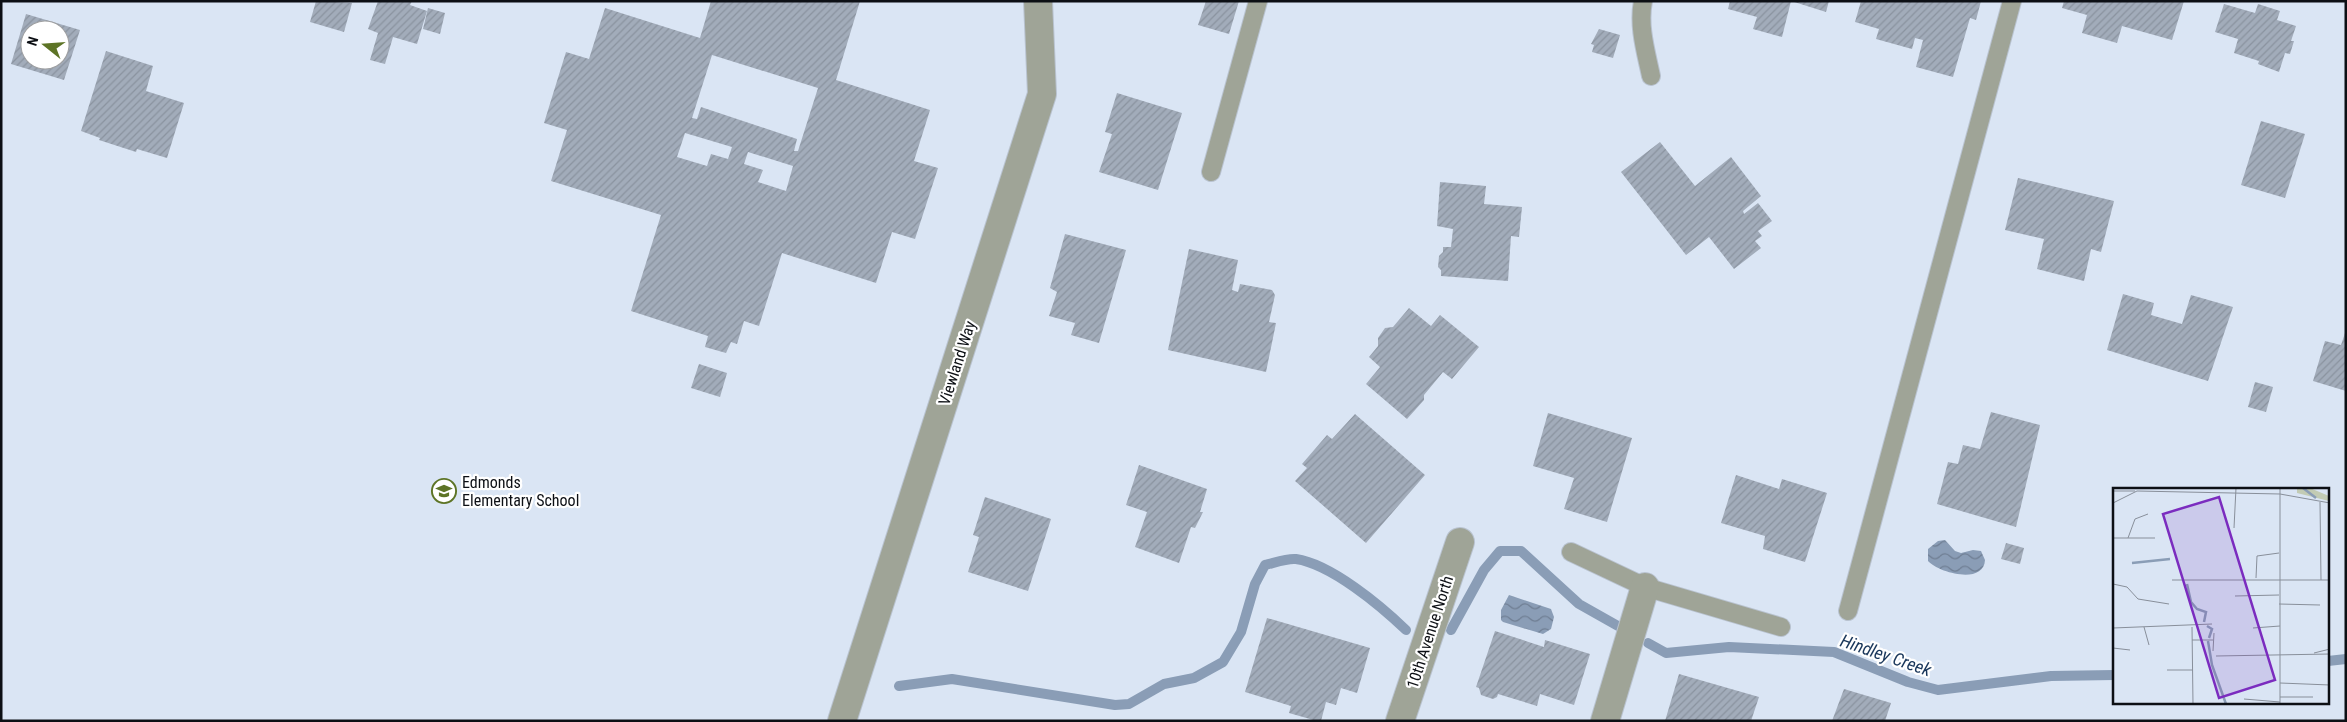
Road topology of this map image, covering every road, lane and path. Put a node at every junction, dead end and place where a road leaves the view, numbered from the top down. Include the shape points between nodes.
1 (1038, 1) edge
2 (1258, 1) edge
3 (1642, 1) edge
4 (2012, 1) edge
5 (1652, 76) dead end
6 (1211, 172) dead end
7 (1460, 542) dead end
8 (1571, 552) dead end
9 (1645, 587) junction
10 (1848, 611) dead end
11 (1781, 627) dead end
12 (842, 721) edge
13 (1400, 721) edge
14 (1605, 721) edge

1 - 12 street, Viewland Way via 1042,94
2 - 6 lane
3 - 5 lane via 1642,33
4 - 10 lane
7 - 13 street, 10th Avenue North
8 - 9 lane
9 - 11 lane
9 - 14 street

